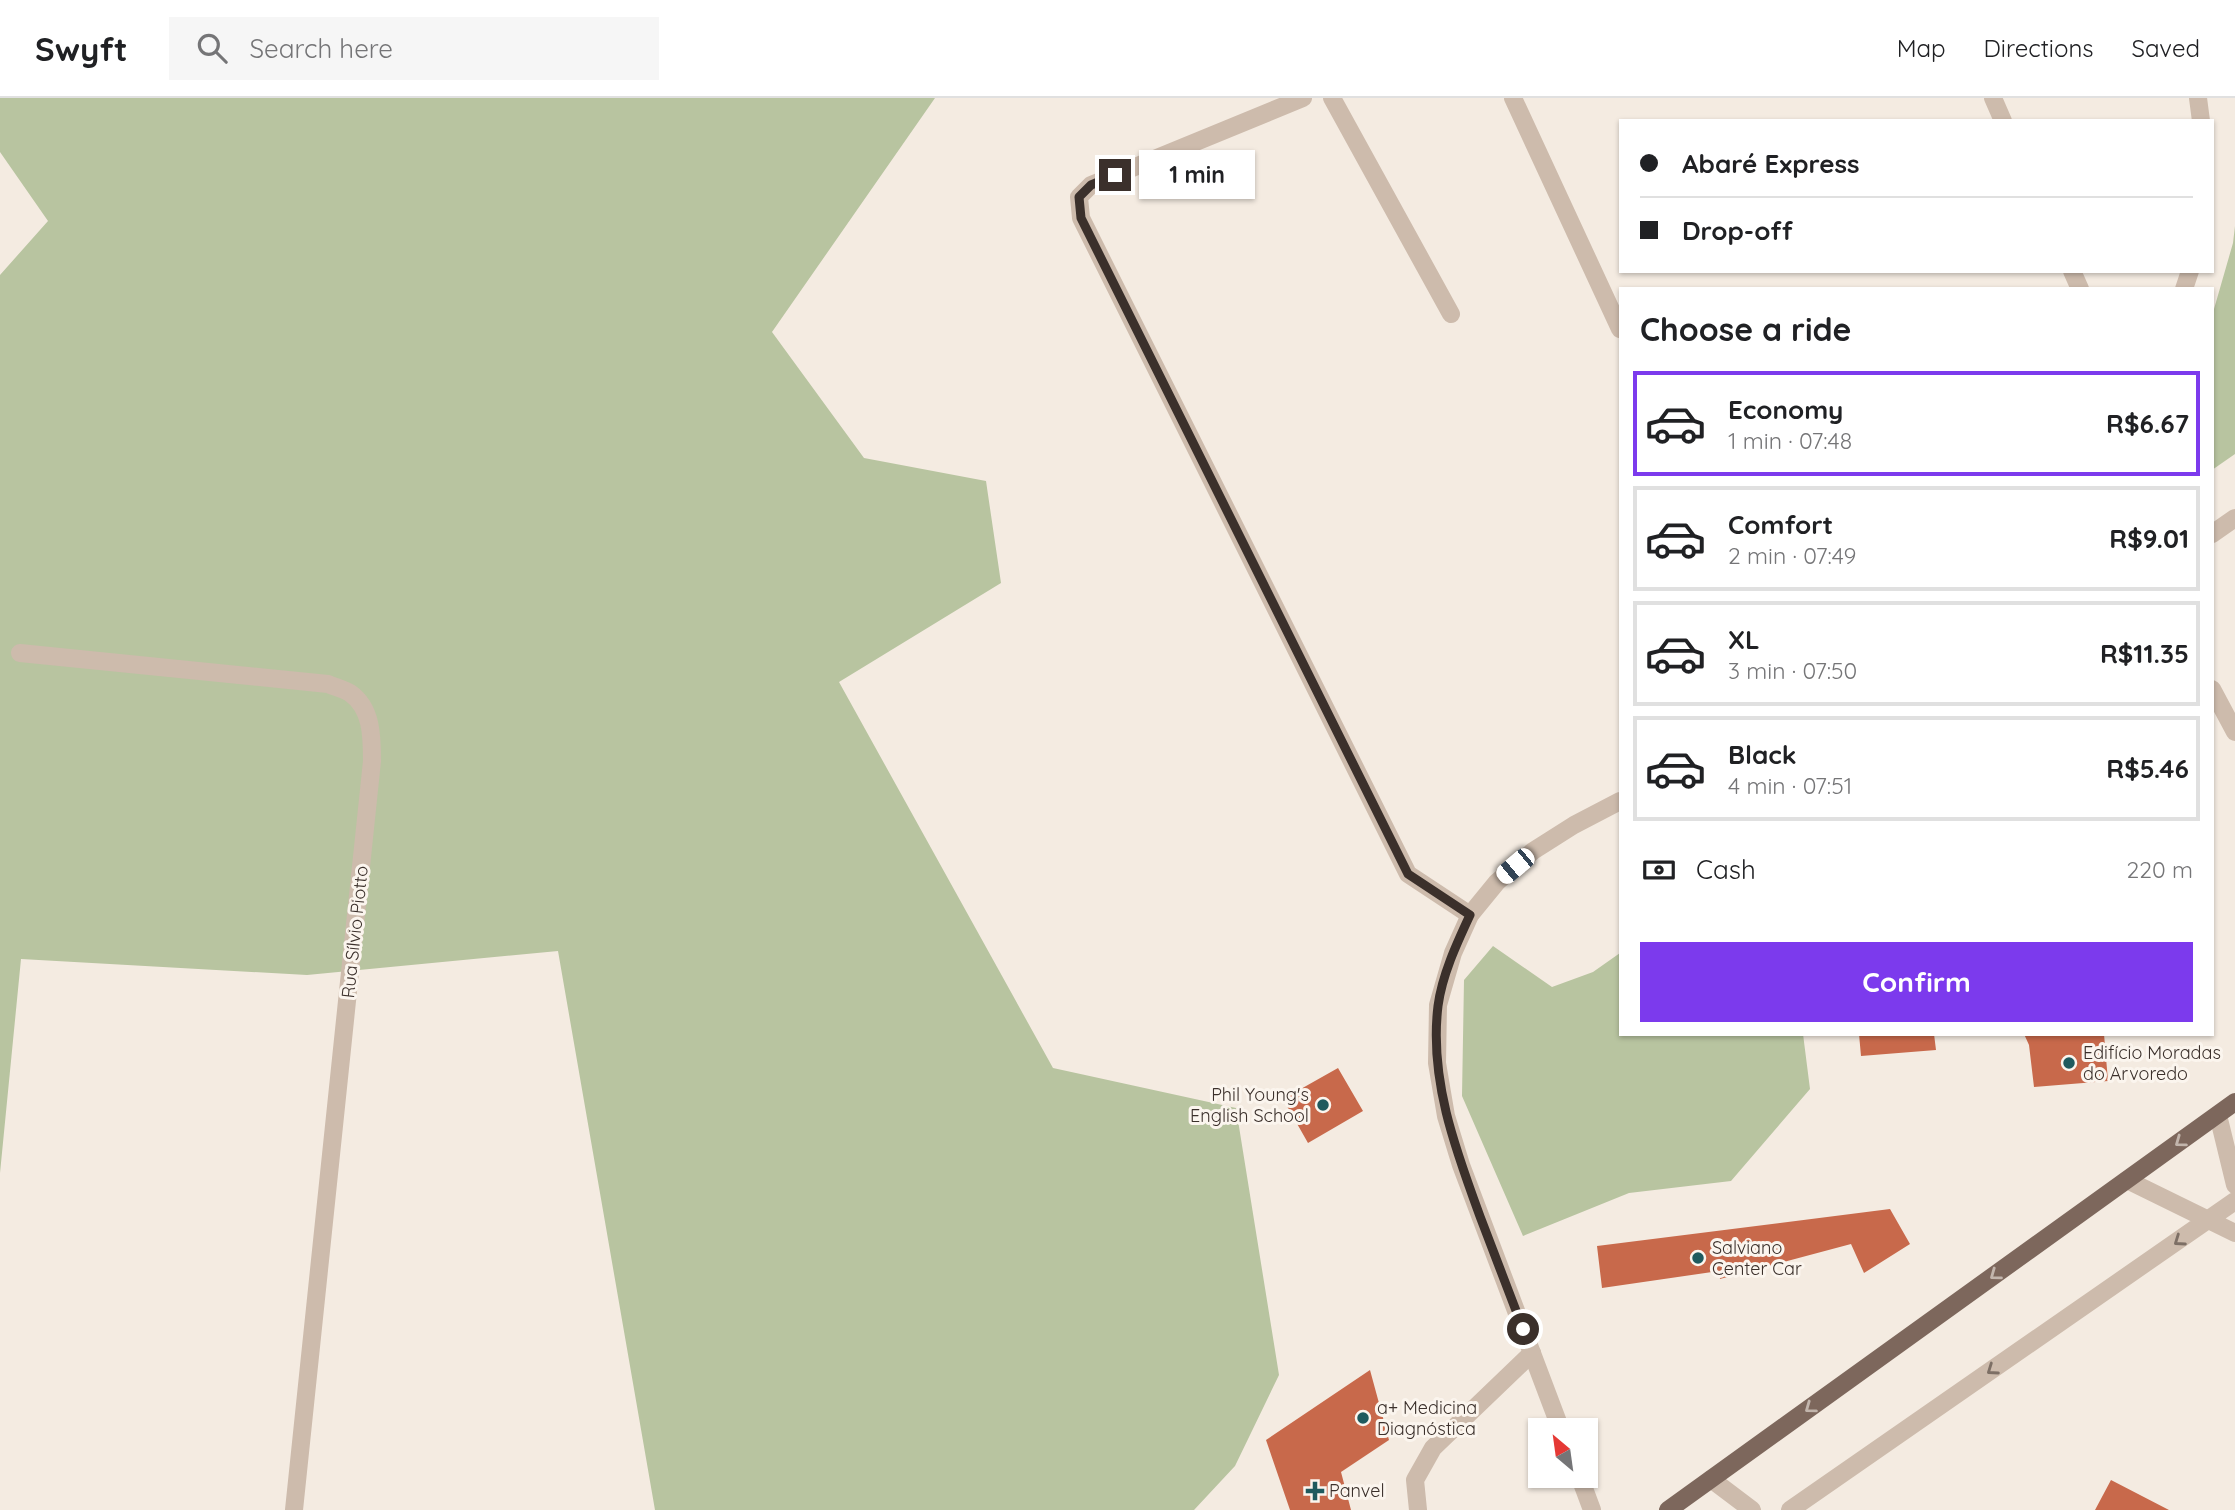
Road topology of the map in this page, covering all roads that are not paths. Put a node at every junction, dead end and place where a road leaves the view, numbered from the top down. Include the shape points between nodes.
1 (1303, 98) edge
2 (1332, 98) edge
3 (1513, 98) edge
4 (1993, 98) edge
5 (2198, 98) edge
6 (2002, 119) edge
7 (2201, 119) edge
8 (1451, 314) dead end
9 (1619, 327) edge
10 (2235, 518) edge
11 (2214, 533) edge
12 (19, 653) dead end
13 (2214, 693) edge
14 (2235, 732) edge
15 (1619, 802) edge
16 (1470, 915) junction
17 (2235, 1102) edge
18 (2218, 1115) junction
19 (2127, 1180) junction
20 (2235, 1185) edge
21 (2235, 1201) edge
22 (2209, 1220) junction
23 (2235, 1233) edge
24 (1532, 1353) junction
25 (1556, 1418) edge
26 (1712, 1479) junction
27 (1584, 1488) edge
28 (294, 1510) edge
29 (1418, 1510) edge
30 (1592, 1510) edge
31 (1668, 1510) edge
32 (1752, 1510) edge
33 (1790, 1510) edge

1 - 16 street via 1091,185 1079,197 1081,218 1408,874
2 - 8 street
3 - 9 street
4 - 6 street
5 - 7 street
10 - 11 street
12 - 28 street, Rua Sílvio Piotto via 328,684 350,693 365,711 372,761
13 - 14 street
15 - 16 street via 1533,851 1497,881
16 - 24 street via 1438,1005 1437,1063 1461,1165
17 - 18 main road
18 -> 19 main road
18 - 20 street
19 - 22 street
19 -> 26 main road
21 - 22 street
22 - 23 street
22 -> 33 street
24 - 25 street
24 - 29 street via 1433,1448 1415,1480
26 - 31 main road
26 - 32 street
27 - 30 street

